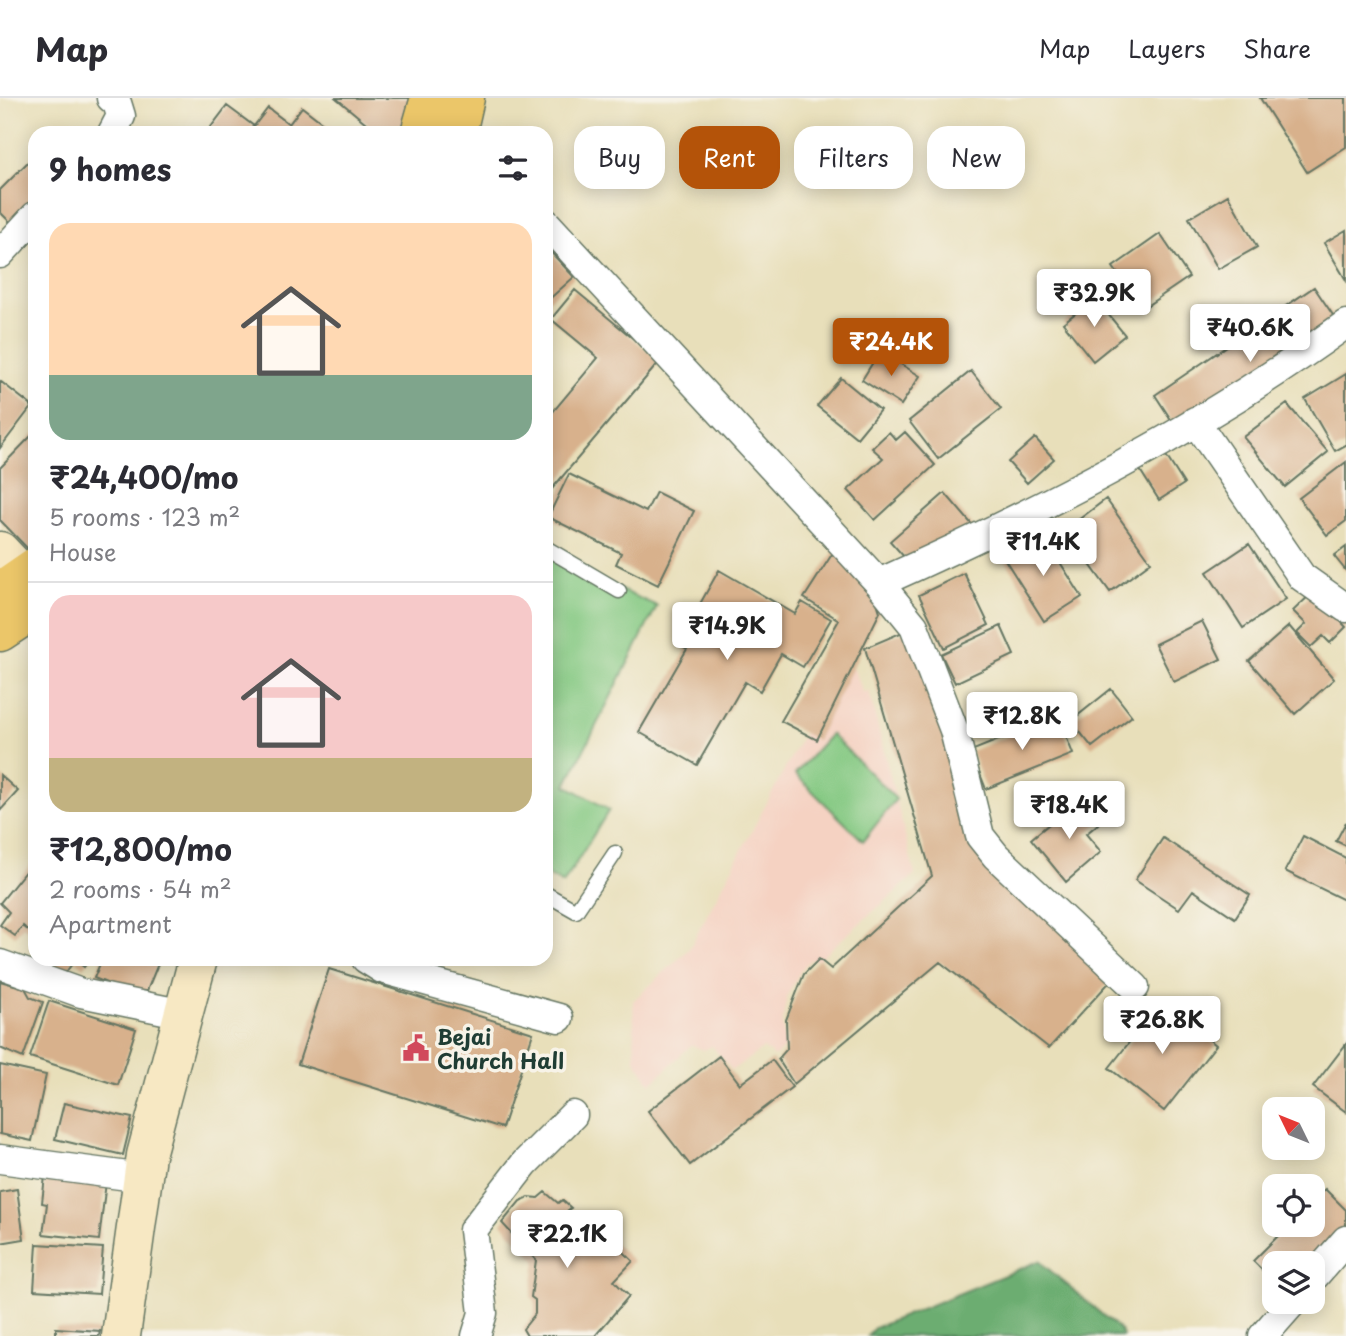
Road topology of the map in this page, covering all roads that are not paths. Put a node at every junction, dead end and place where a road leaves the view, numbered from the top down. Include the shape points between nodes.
1 (111, 98) edge
2 (430, 98) edge
3 (116, 126) edge
4 (421, 126) edge
5 (28, 224) edge
6 (553, 231) edge
7 (0, 254) edge
8 (1346, 324) edge
9 (1195, 421) junction
10 (553, 552) edge
11 (22, 580) edge
12 (879, 583) junction
13 (619, 591) dead end
14 (1346, 608) edge
15 (0, 632) edge
16 (615, 853) dead end
17 (553, 898) edge
18 (0, 964) edge
19 (196, 966) edge
20 (378, 966) edge
21 (1135, 987) dead end
22 (184, 1013) junction
23 (559, 1018) dead end
24 (573, 1115) dead end
25 (0, 1159) edge
26 (143, 1178) junction
27 (1346, 1240) edge
28 (1325, 1264) edge
29 (1282, 1314) edge
30 (121, 1336) edge
31 (476, 1336) edge
32 (1263, 1336) edge

1 - 3 street via 121,116
2 - 4 main road
5 - 7 street
6 - 12 street
8 - 9 street
9 - 12 street via 1002,528
9 - 14 street via 1303,577
10 - 13 lane
11 - 15 main road
12 - 21 street via 914,626 954,730 980,836
16 - 17 lane via 576,911
18 - 22 street via 80,993
19 - 22 street
20 - 23 street
22 - 26 street
24 - 31 street via 525,1163 473,1230 483,1313
25 - 26 street
26 - 30 street
27 - 28 street
29 - 32 street

